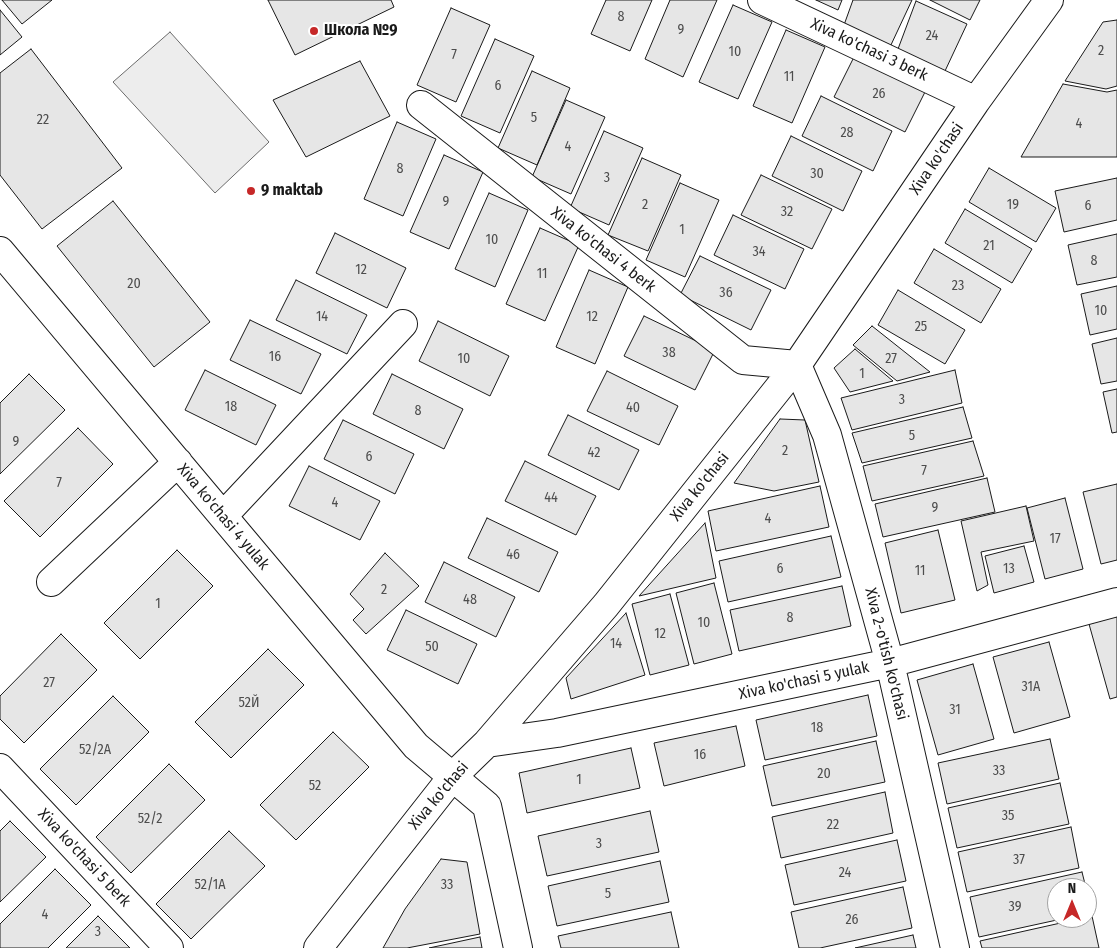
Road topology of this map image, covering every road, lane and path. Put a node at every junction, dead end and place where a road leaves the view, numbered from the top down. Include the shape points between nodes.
1 (762, 0) edge
2 (1049, 0) edge
3 (976, 101) junction
4 (421, 105) dead end
5 (0, 251) edge
6 (403, 324) dead end
7 (797, 365) junction
8 (178, 462) junction
9 (223, 516) junction
10 (51, 582) dead end
11 (1117, 602) edge
12 (890, 663) junction
13 (487, 744) junction
14 (0, 768) edge
15 (453, 776) junction
16 (169, 948) edge
17 (318, 948) edge
18 (518, 948) edge
19 (955, 948) edge

1 - 3 street, Xiva ko'chasi 3 berk
2 - 3 street, Xiva ko'chasi
3 - 7 street, Xiva ko'chasi
4 - 7 street, Xiva ko'chasi 4 berk via 742,360
5 - 8 street, Xiva ko'chasi 4 yulak
6 - 9 street
7 - 12 street, Xiva 2-o'tish ko'chasi via 827,435
7 - 13 street, Xiva ko'chasi via 606,605
8 - 9 street, Xiva ko'chasi 4 yulak
8 - 10 street
9 - 15 street, Xiva ko'chasi 4 yulak via 416,746
11 - 12 street, Xiva ko'chasi 5 yulak
12 - 13 street, Xiva ko'chasi 5 yulak via 557,733
12 - 19 street, Xiva 2-o'tish ko'chasi
13 - 15 street, Xiva ko'chasi
14 - 16 street, Xiva ko'chasi 5 berk
15 - 17 street, Xiva ko'chasi
15 - 18 street, Xiva ko'chasi 4 yulak via 487,806

